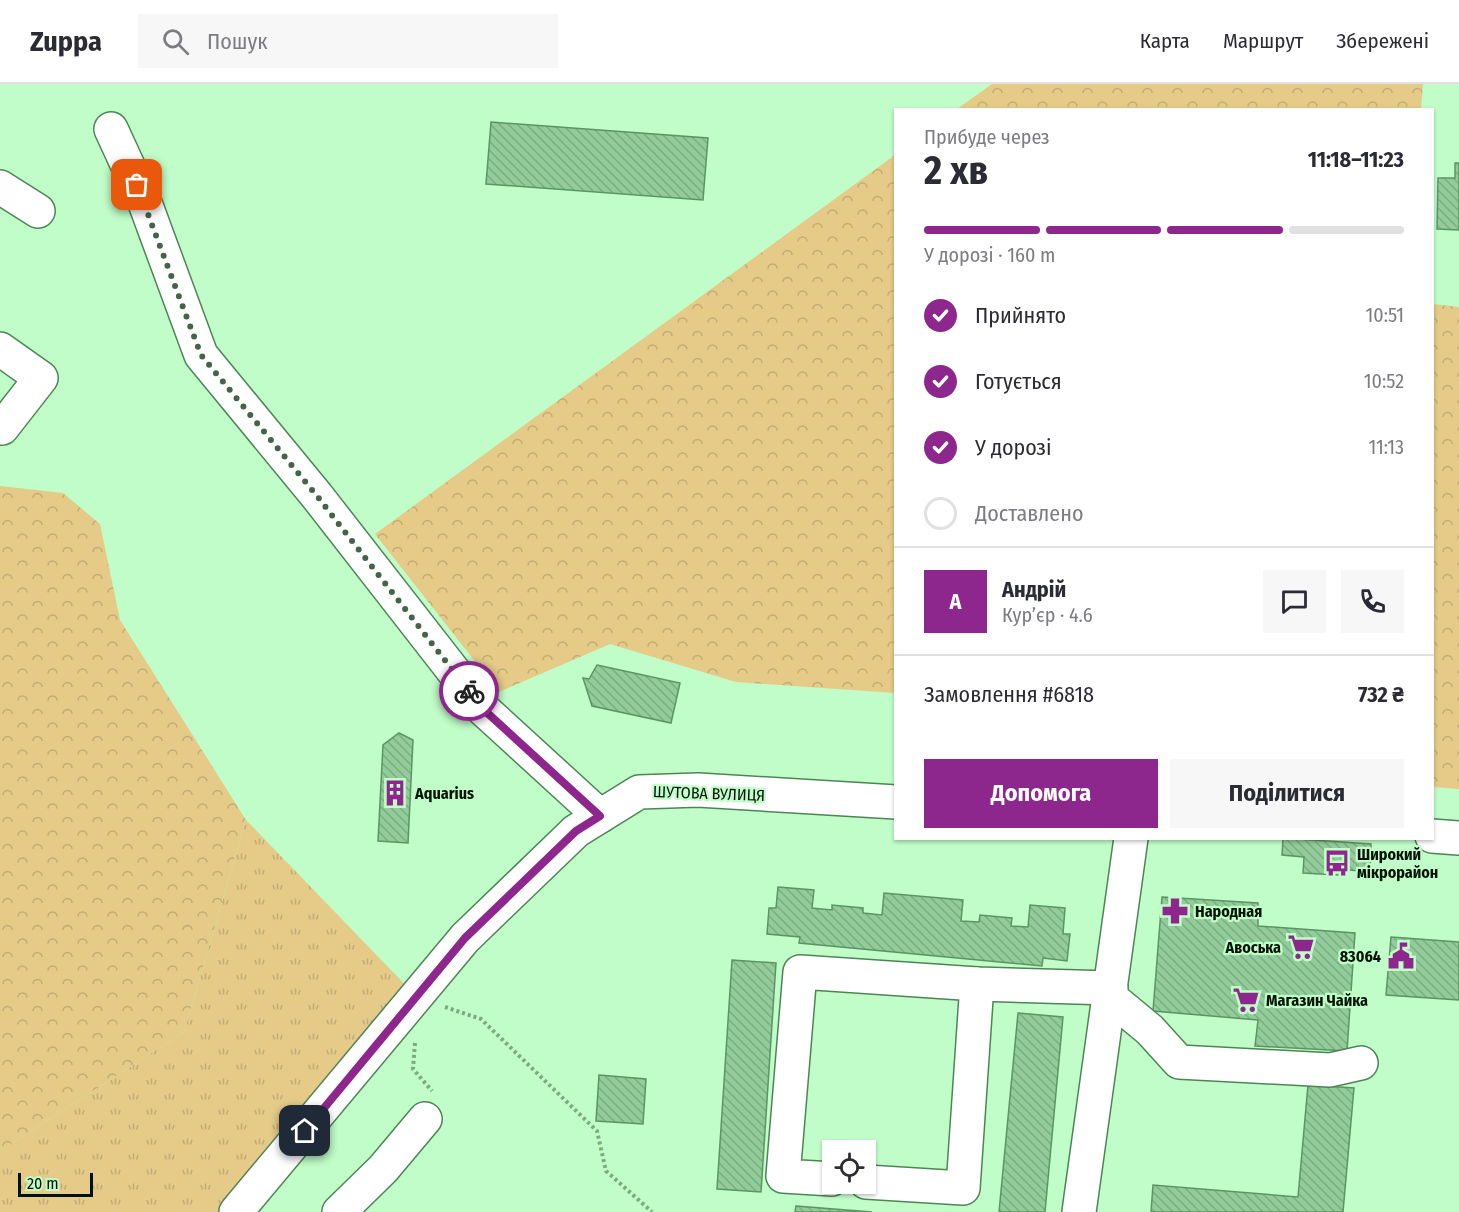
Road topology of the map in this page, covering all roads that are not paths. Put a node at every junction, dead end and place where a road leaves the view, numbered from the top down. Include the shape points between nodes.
1 (111, 129) dead end
2 (0, 186) edge
3 (38, 211) dead end
4 (0, 349) edge
5 (0, 426) edge
6 (894, 802) edge
7 (600, 816) junction
8 (1434, 836) edge
9 (1459, 838) edge
10 (1131, 840) edge
11 (977, 984) junction
12 (1110, 992) junction
13 (1361, 1063) dead end
14 (425, 1119) dead end
15 (822, 1178) edge
16 (876, 1183) edge
17 (236, 1212) edge
18 (339, 1212) edge
19 (1079, 1212) edge

1 - 7 street via 145,203 201,355 483,709
2 - 3 street
4 - 5 street via 41,378
6 - 7 street, ШУТОВА ВУЛИЦЯ via 698,790 639,792
7 - 17 street, ШУТОВА ВУЛИЦЯ via 576,831 465,938
8 - 9 street
10 - 12 street
11 - 12 street
11 - 15 street via 800,972 783,1176
11 - 16 street via 963,1188
12 - 13 street via 1179,1062 1330,1070
12 - 19 street
14 - 18 street via 383,1169

